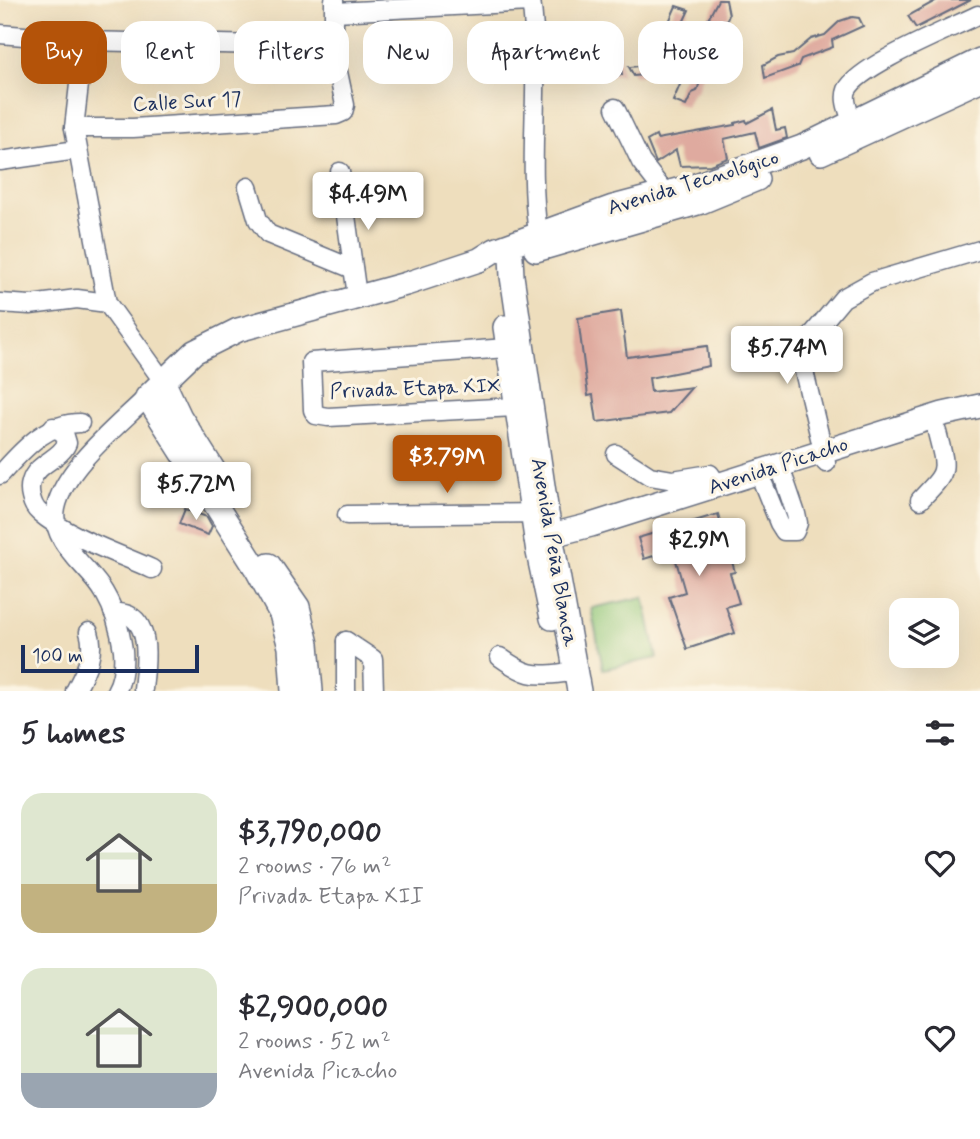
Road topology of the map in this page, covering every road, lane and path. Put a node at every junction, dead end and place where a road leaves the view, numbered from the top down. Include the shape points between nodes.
1 (531, 1) edge
2 (334, 6) edge
3 (978, 15) dead end
4 (0, 34) edge
5 (21, 36) edge
6 (107, 41) edge
7 (234, 44) edge
8 (980, 60) edge
9 (980, 80) edge
10 (80, 84) edge
11 (341, 84) edge
12 (615, 108) dead end
13 (852, 121) junction
14 (74, 128) junction
15 (77, 150) junction
16 (0, 160) edge
17 (340, 172) dead end
18 (248, 187) dead end
19 (665, 194) junction
20 (538, 233) junction
21 (980, 250) edge
22 (498, 255) junction
23 (354, 269) junction
24 (357, 296) junction
25 (0, 303) edge
26 (107, 303) junction
27 (507, 348) junction
28 (155, 389) junction
29 (980, 406) edge
30 (515, 407) junction
31 (980, 421) edge
32 (79, 423) dead end
33 (53, 427) junction
34 (937, 432) junction
35 (616, 454) dead end
36 (824, 457) junction
37 (771, 474) junction
38 (0, 475) edge
39 (717, 484) junction
40 (920, 500) dead end
41 (347, 515) dead end
42 (57, 524) junction
43 (543, 534) junction
44 (152, 569) dead end
45 (113, 612) junction
46 (89, 632) dead end
47 (500, 657) dead end
48 (564, 682) edge
49 (143, 689) dead end
50 (75, 691) edge
51 (116, 691) edge
52 (293, 691) edge
53 (311, 691) edge
54 (346, 691) edge
55 (374, 691) edge
56 (579, 691) edge

1 - 2 street
1 - 20 street via 537,52 533,180
3 - 13 street via 861,76 847,90
4 - 5 street
6 - 7 street
8 - 13 main road, Avenida Tecnológico
9 - 22 main road, Avenida Tecnológico via 701,202
10 - 14 street
11 - 14 street, Calle Sur 17 via 345,105 336,115
12 - 19 street via 641,162
13 - 19 main road, Avenida Tecnológico via 802,147
14 - 15 street
15 - 16 street
15 - 26 street
17 - 23 street
18 - 23 street via 258,220 268,234
19 - 20 main road, Avenida Tecnológico
20 - 22 main road, Avenida Tecnológico
21 - 36 street via 872,282 843,298 807,341 802,363
22 - 24 main road, Avenida Tecnológico
22 - 27 main road, Avenida Peña Blanca
22 - 43 main road, Avenida Peña Blanca via 512,276
23 - 24 street
24 - 28 main road, Avenida Tecnológico via 238,330 194,352
25 - 26 street via 30,305 77,299
26 - 28 street
27 - 30 main road, Avenida Peña Blanca
27 - 30 street, Privada Etapa XIX via 311,362 313,410 328,417
28 - 42 street via 66,483 56,509
28 - 52 main road via 281,614 290,647
28 - 53 main road via 180,417 298,607
29 - 36 main road, Avenida Picacho via 943,414
30 - 43 main road, Avenida Peña Blanca
31 - 34 main road, Avenida Picacho
32 - 33 street
33 - 38 street
33 - 42 street via 64,433 67,443 64,451 39,467 30,493 37,511
34 - 36 main road, Avenida Picacho
34 - 40 street via 946,467 942,478
35 - 39 street via 650,476 673,480 710,474
36 - 37 main road, Avenida Picacho
37 - 39 main road, Avenida Picacho
37 - 43 main road, Avenida Picacho
39 - 43 main road, Avenida Picacho
41 - 43 street
42 - 44 street
42 - 45 street via 69,550 105,592
43 - 48 main road, Avenida Peña Blanca
43 - 56 main road, Avenida Peña Blanca
45 - 49 street via 130,616 144,636
45 - 51 street via 124,656
46 - 50 street via 93,643
47 - 48 street via 516,668
54 - 55 street via 346,641 373,659

